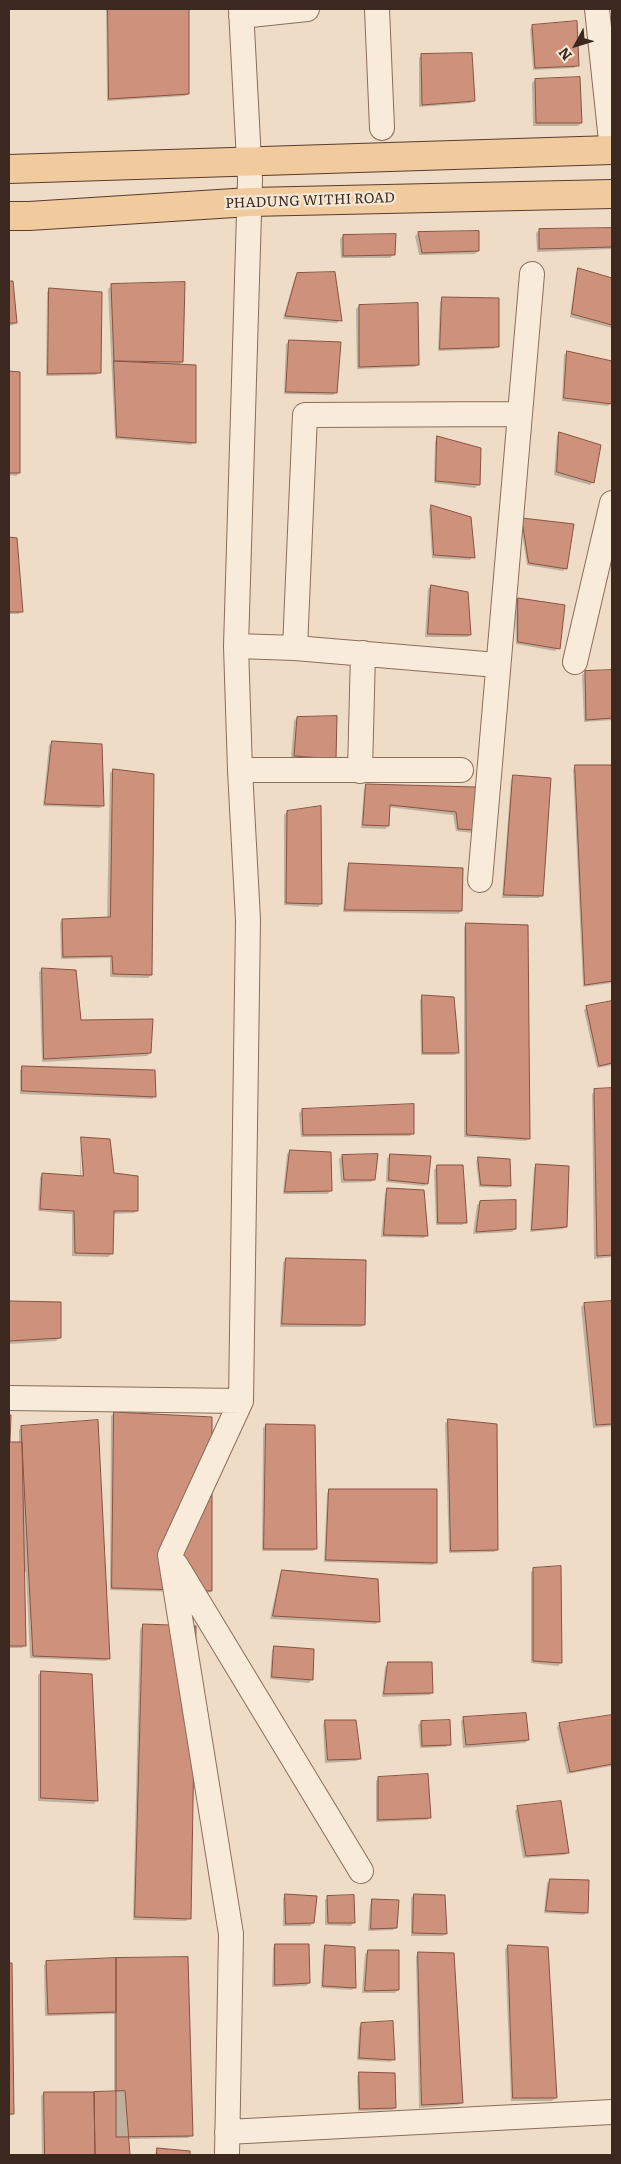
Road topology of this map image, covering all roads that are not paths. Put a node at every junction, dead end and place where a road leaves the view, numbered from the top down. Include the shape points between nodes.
1 (307, 9) edge
2 (377, 9) edge
3 (597, 9) edge
4 (241, 12) edge
5 (382, 128) dead end
6 (612, 150) edge
7 (249, 161) junction
8 (9, 169) edge
9 (612, 194) edge
10 (250, 202) junction
11 (9, 216) edge
12 (532, 274) dead end
13 (520, 414) junction
14 (612, 504) edge
15 (236, 646) junction
16 (295, 648) junction
17 (364, 654) junction
18 (576, 662) dead end
19 (497, 665) junction
20 (240, 770) junction
21 (461, 770) dead end
22 (360, 771) junction
23 (480, 880) dead end
24 (9, 1398) edge
25 (241, 1401) junction
26 (170, 1555) junction
27 (361, 1871) dead end
28 (612, 2112) edge
29 (227, 2132) junction
30 (227, 2155) edge

1 - 4 street
2 - 5 street
3 - 6 street
4 - 7 street
6 - 7 main road
7 - 8 main road
7 - 10 street
9 - 10 main road, PHADUNG WITHI ROAD
10 - 11 main road, PHADUNG WITHI ROAD
10 - 15 street
12 - 13 street
13 - 16 street via 304,414
13 - 19 street
14 - 18 street
15 - 16 street
15 - 20 street
16 - 17 street
17 - 19 street
17 - 22 street
19 - 23 street
20 - 22 street
20 - 25 street via 248,920
21 - 22 street
24 - 25 street
25 - 26 street
26 - 27 street
26 - 29 street via 231,1934
28 - 29 street
29 - 30 street

